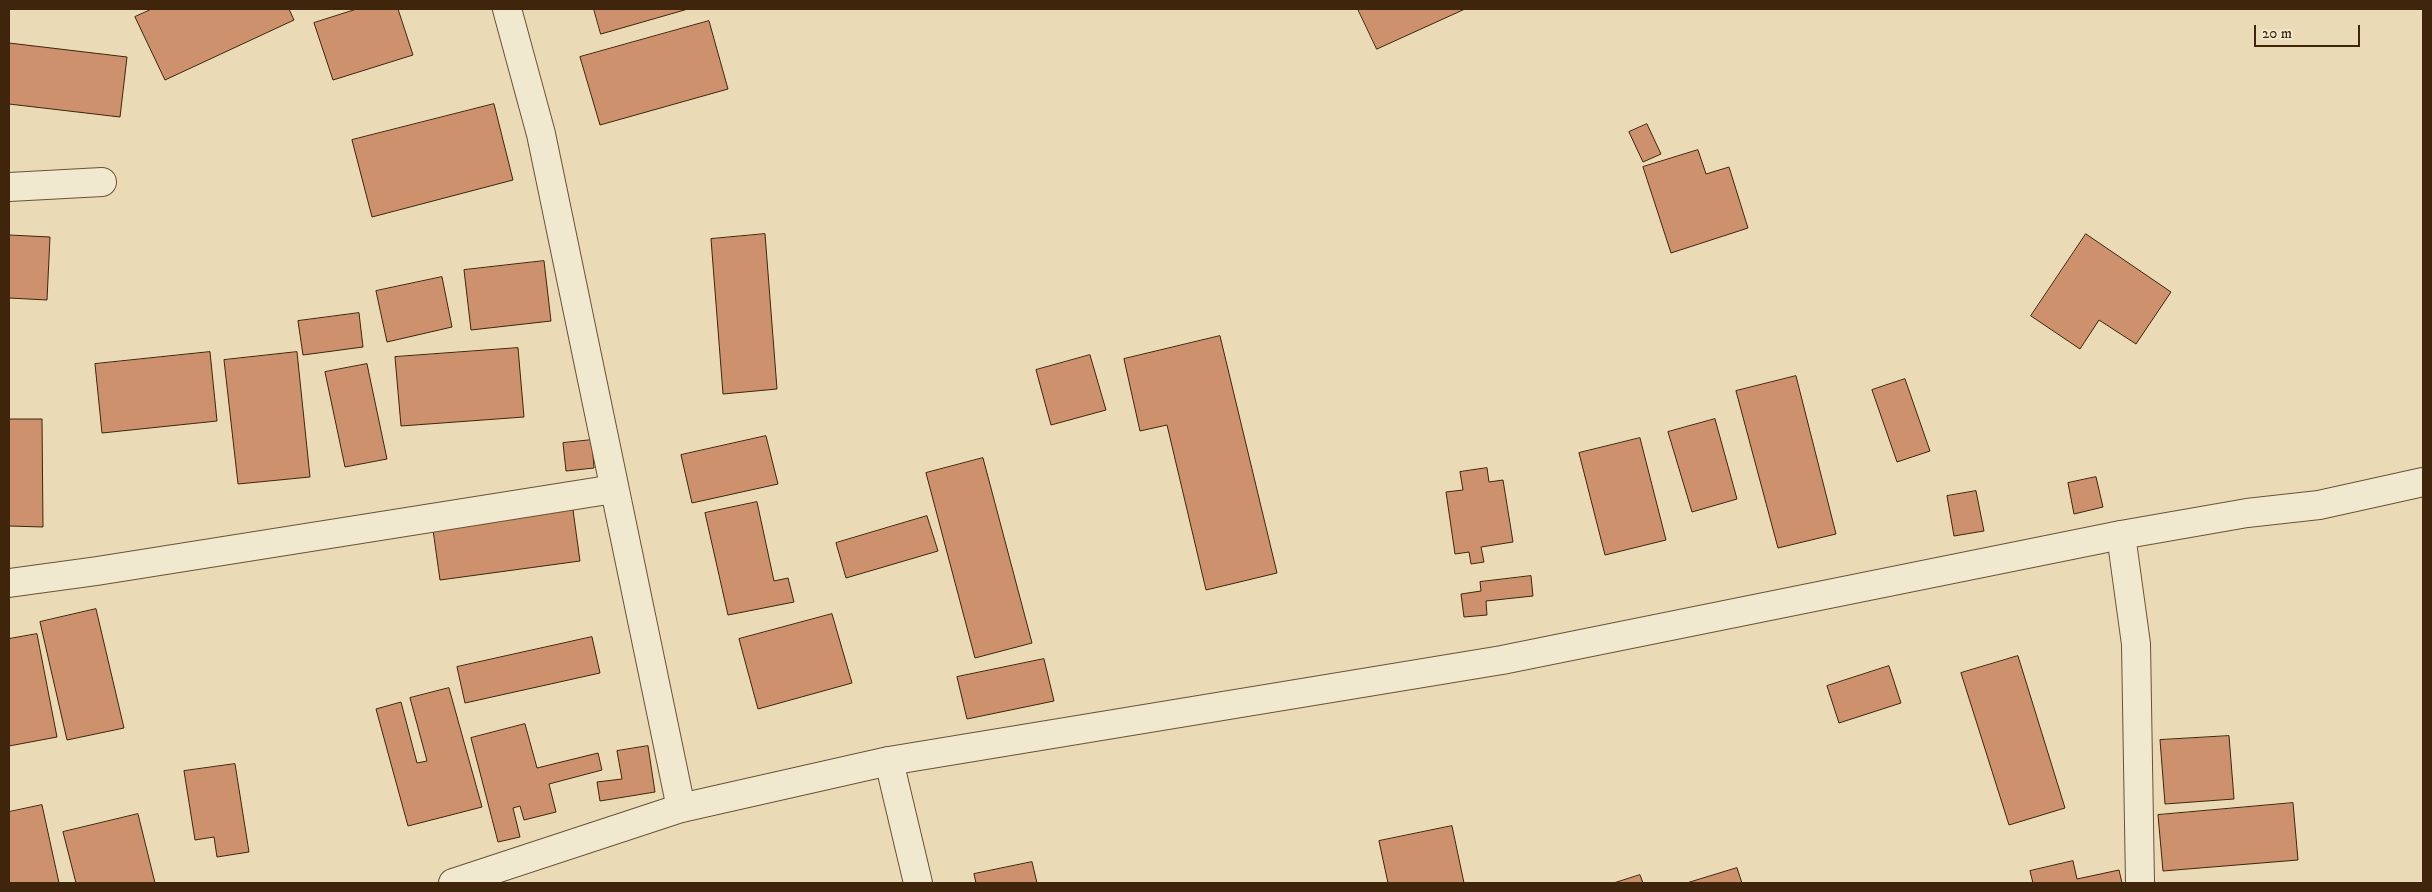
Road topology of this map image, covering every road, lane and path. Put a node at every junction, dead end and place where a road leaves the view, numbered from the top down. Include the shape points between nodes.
1 (507, 9) edge
2 (102, 182) dead end
3 (9, 187) edge
4 (2423, 482) edge
5 (614, 489) junction
6 (2121, 536) junction
7 (9, 583) edge
8 (889, 761) junction
9 (681, 808) junction
10 (453, 883) edge
11 (918, 883) edge
12 (2140, 883) edge

1 - 5 street via 541,134
2 - 3 street
4 - 6 street via 2320,505 2247,513
5 - 7 street
5 - 9 street
6 - 8 street via 1502,660
6 - 12 street via 2136,644
8 - 9 street
8 - 11 street
9 - 10 street

